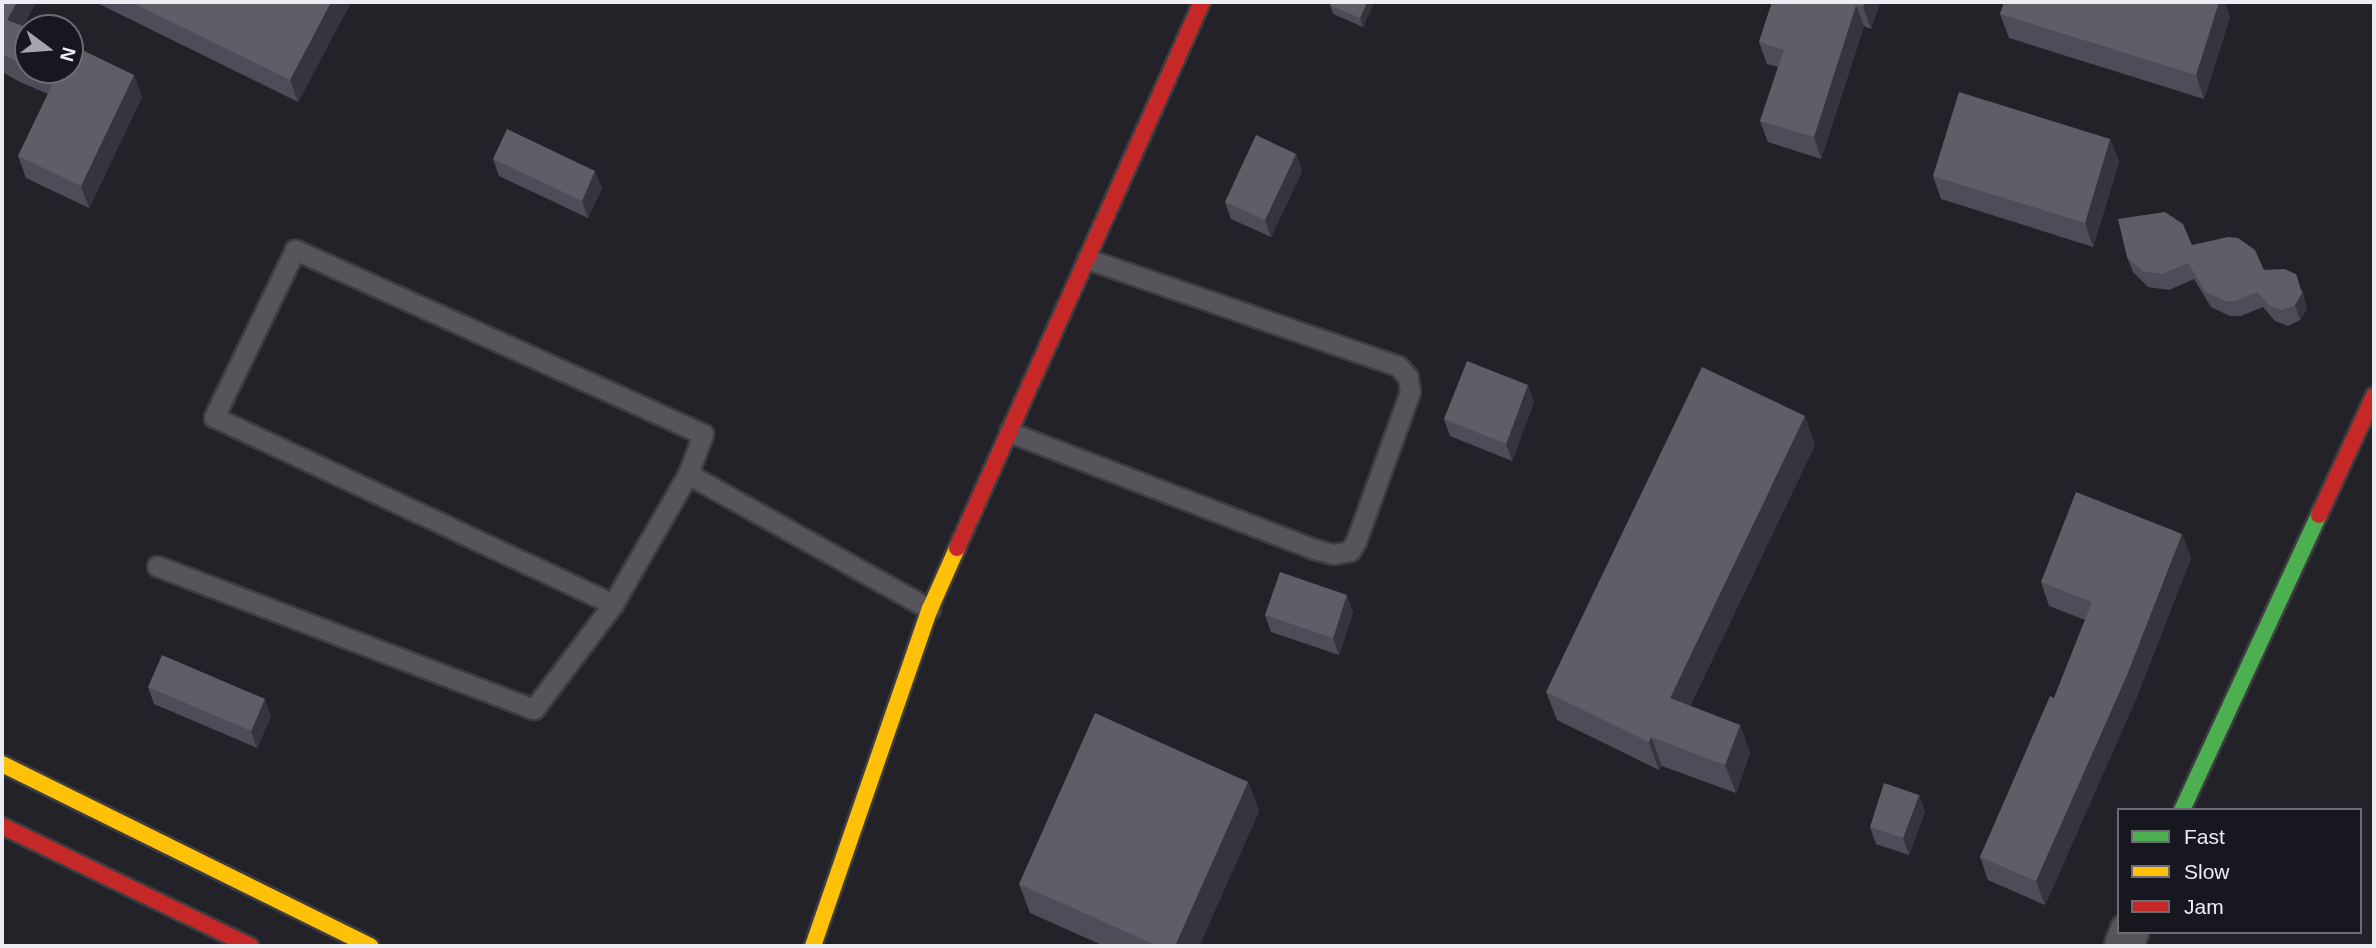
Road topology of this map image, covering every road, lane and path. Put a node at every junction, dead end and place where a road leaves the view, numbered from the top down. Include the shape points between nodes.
1 (1202, 2) edge
2 (1087, 259) junction
3 (2374, 396) edge
4 (1009, 432) junction
5 (688, 474) junction
6 (157, 566) dead end
7 (614, 604) junction
8 (930, 609) junction
9 (2, 764) edge
10 (2183, 808) edge
11 (2, 826) edge
12 (250, 946) edge
13 (370, 946) edge
14 (813, 946) edge

1 - 2 street
2 - 4 street
2 - 4 lane via 1398,366 1408,377 1410,392 1356,541 1350,551 1333,554 1314,549
3 - 10 street
4 - 8 street
5 - 7 lane
5 - 7 lane via 703,434 295,250 214,417
5 - 8 lane
6 - 7 lane via 534,709
8 - 14 street
9 - 13 street
11 - 12 street

